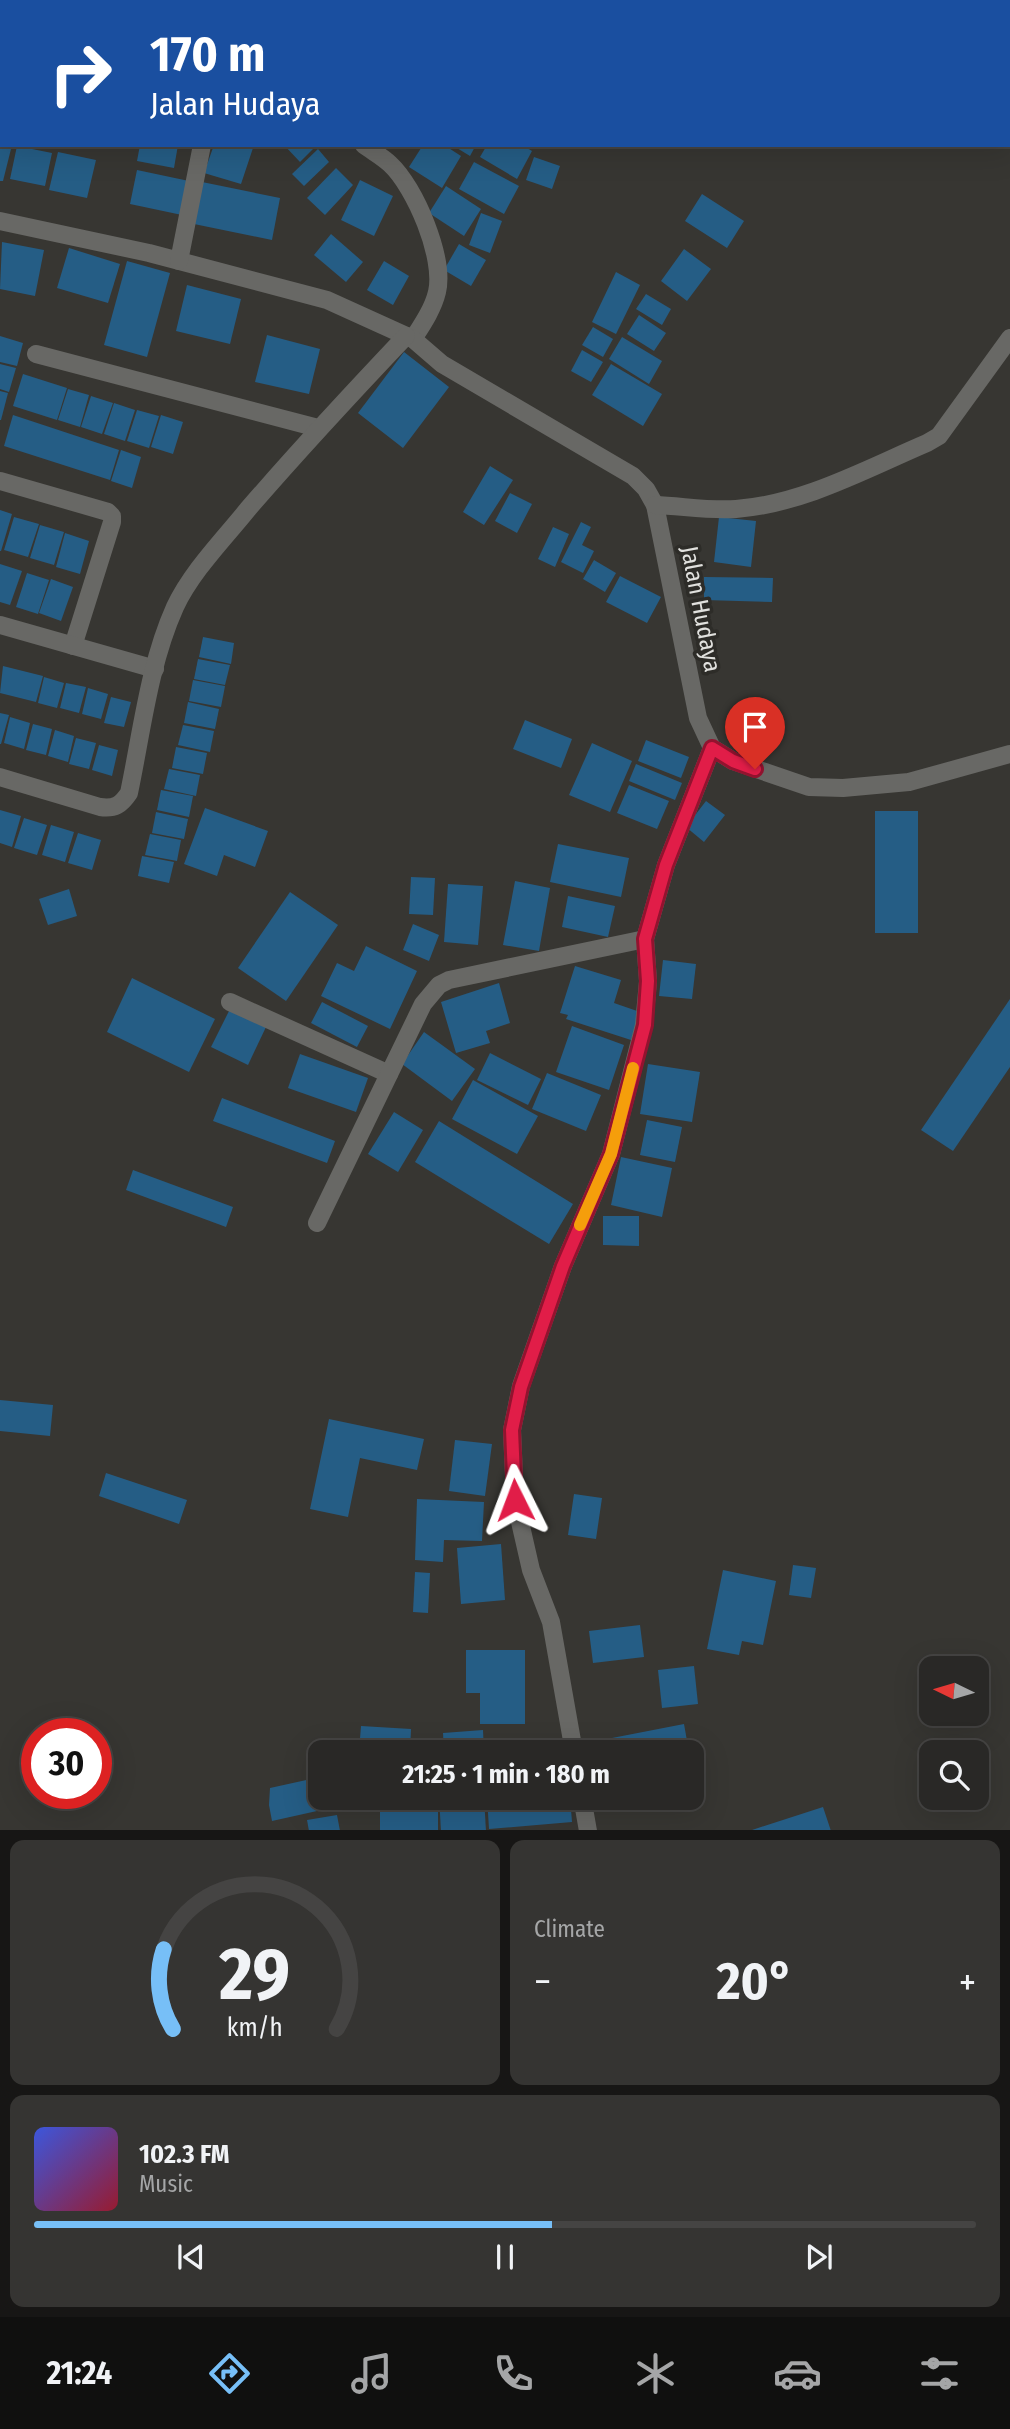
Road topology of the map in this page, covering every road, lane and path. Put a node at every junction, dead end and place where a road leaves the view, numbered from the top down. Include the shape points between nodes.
1 (202, 147) edge
2 (367, 147) edge
3 (0, 221) edge
4 (179, 261) junction
5 (410, 338) junction
6 (1010, 338) edge
7 (36, 354) dead end
8 (318, 428) junction
9 (0, 481) edge
10 (655, 505) junction
11 (0, 625) edge
12 (73, 646) junction
13 (155, 669) junction
14 (712, 748) junction
15 (1010, 754) edge
16 (0, 777) edge
17 (645, 939) junction
18 (230, 1002) dead end
19 (389, 1074) junction
20 (317, 1223) dead end
21 (572, 1740) edge
22 (584, 1810) edge
23 (588, 1830) edge

1 - 4 street
2 - 5 street via 391,164 408,187 421,209 436,260 438,290 427,316
3 - 4 street, Jalan Hudaya
4 - 5 street, Jalan Hudaya via 327,300
5 - 8 street
5 - 10 street, Jalan Hudaya via 452,371 633,476
6 - 10 street via 939,436 927,443 801,496 768,504 725,509
7 - 8 street
8 - 13 street via 189,584 159,646
9 - 12 street via 112,516
10 - 14 street, Jalan Hudaya via 698,718
11 - 12 street
12 - 13 street
13 - 16 street via 129,793 121,805 100,807
14 - 15 street via 733,761 809,787 843,788 909,782
14 - 17 street via 666,865
17 - 19 street via 439,985 423,1004
17 - 21 street via 645,1025 611,1154 563,1266 521,1387 512,1430 515,1500 531,1570 551,1622
18 - 19 street
19 - 20 street
22 - 23 street

